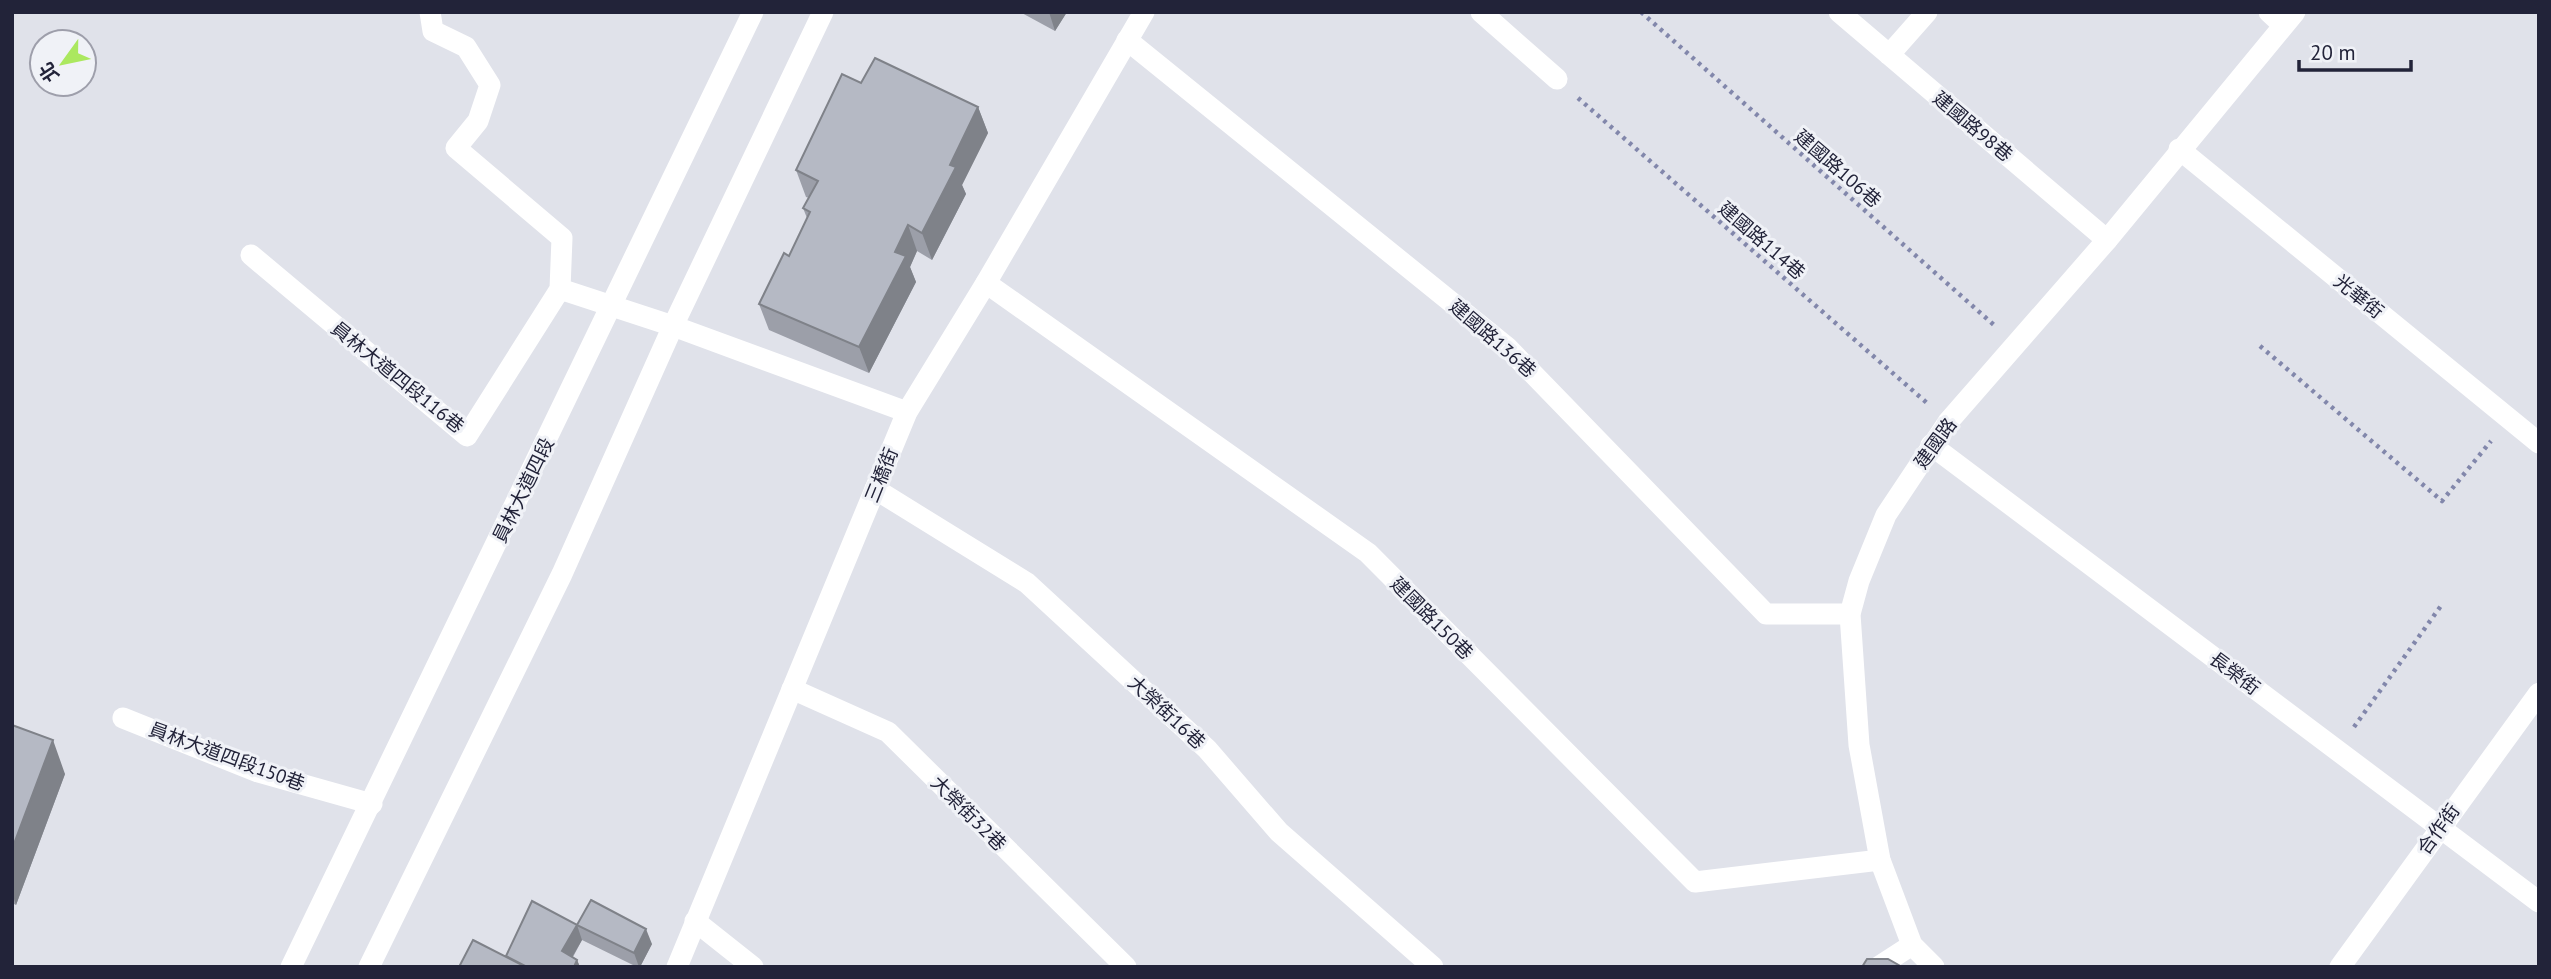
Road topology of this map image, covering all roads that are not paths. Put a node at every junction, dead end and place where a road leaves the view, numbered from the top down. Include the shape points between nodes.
1 (430, 12) edge
2 (753, 12) edge
3 (823, 12) edge
4 (1144, 12) edge
5 (1481, 12) edge
6 (1839, 12) edge
7 (1927, 12) edge
8 (2282, 17) edge
9 (1127, 40) junction
10 (1889, 55) junction
11 (1557, 79) road end
12 (2179, 149) junction
13 (2107, 240) junction
14 (251, 255) dead end
15 (986, 283) junction
16 (560, 289) junction
17 (612, 307) junction
18 (673, 326) junction
19 (906, 412) junction
20 (2539, 443) edge
21 (1931, 445) junction
22 (875, 489) junction
23 (1850, 614) junction
24 (792, 689) junction
25 (2539, 693) edge
26 (123, 718) dead end
27 (372, 804) junction
28 (2439, 827) junction
29 (1880, 860) junction
30 (2539, 902) edge
31 (695, 921) junction
32 (1912, 945) junction
33 (292, 967) edge
34 (369, 967) edge
35 (677, 967) edge
36 (753, 967) edge
37 (1126, 967) edge
38 (1433, 967) edge
39 (1878, 967) edge
40 (1934, 967) edge
41 (2340, 967) edge

1 - 16 street via 433,31 466,47 490,85 478,121 456,148 562,238
2 - 17 street, 員林大道四段
3 - 18 street
4 - 9 street, 三橋街
5 - 11 street
6 - 10 street, 建國路98巷
7 - 10 street
8 - 12 street, 建國路
9 - 15 street, 三橋街
9 - 23 street, 建國路136巷 via 1508,348 1766,614
10 - 13 street, 建國路98巷
12 - 13 street, 建國路
12 - 20 street, 光華街
13 - 21 street, 建國路
14 - 16 street, 員林大道四段116巷 via 467,436
15 - 19 street, 三橋街
15 - 29 street, 建國路150巷 via 1368,553 1695,882
16 - 17 street
17 - 18 street
17 - 27 street, 員林大道四段
18 - 19 street
18 - 34 street via 562,574
19 - 22 street, 三橋街
21 - 23 street, 建國路 via 1886,515
21 - 28 street, 長榮街
22 - 24 street, 三橋街
22 - 38 street, 大榮街16巷 via 1027,583 1208,750 1279,832
23 - 29 street, 建國路 via 1859,745
24 - 31 street, 三橋街
24 - 37 street, 大榮街32巷 via 888,732
25 - 28 street, 合作街
26 - 27 street, 員林大道四段150巷 via 258,772
27 - 33 street, 員林大道四段
28 - 30 street, 長榮街
28 - 41 street, 合作街
29 - 32 street, 建國路
31 - 35 street, 三橋街
31 - 36 street
32 - 39 street
32 - 40 street, 建國路

